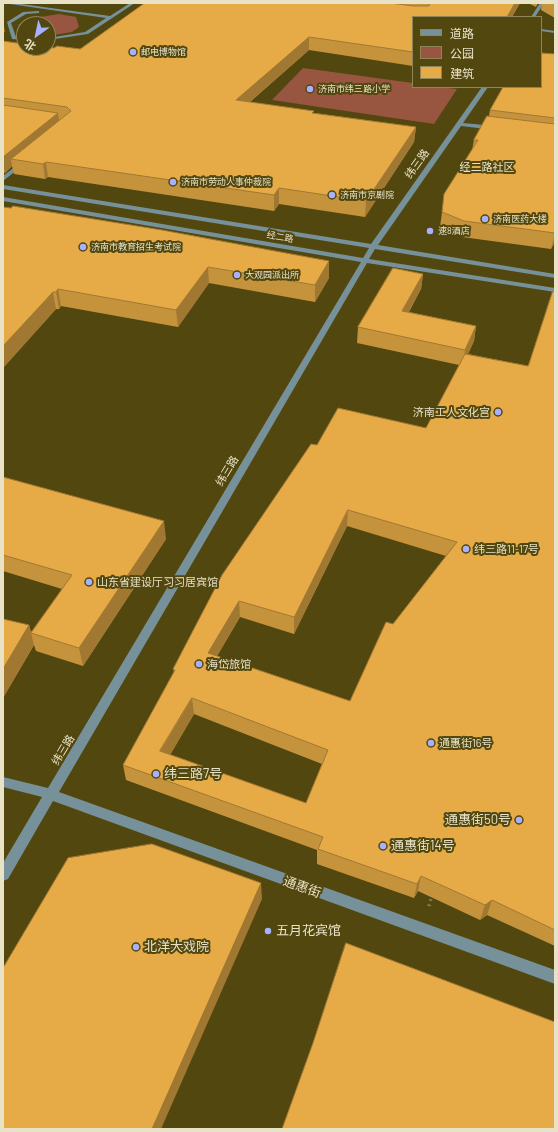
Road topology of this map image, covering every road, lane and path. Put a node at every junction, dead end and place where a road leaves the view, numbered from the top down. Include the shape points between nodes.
1 (6, 3) edge
2 (133, 3) edge
3 (542, 3) edge
4 (60, 11) junction
5 (20, 16) edge
6 (534, 16) edge
7 (109, 17) junction
8 (16, 19) edge
9 (542, 30) edge
10 (555, 32) edge
11 (56, 37) edge
12 (16, 38) edge
13 (484, 88) edge
14 (459, 124) junction
15 (503, 129) edge
16 (29, 158) edge
17 (3, 179) edge
18 (3, 187) edge
19 (3, 199) edge
20 (373, 247) junction
21 (365, 261) junction
22 (555, 276) edge
23 (555, 290) edge
24 (3, 782) edge
25 (50, 794) junction
26 (3, 875) edge
27 (433, 892) edge
28 (422, 930) junction
29 (555, 977) edge

1 - 4 street
2 - 7 street
3 - 6 street
4 - 5 street via 25,13
4 - 7 street
7 - 11 street via 86,34
8 - 12 street via 10,23
9 - 10 street
13 - 14 street, 纬三路
14 - 15 street
14 - 20 street, 纬三路
16 - 17 street
18 - 20 street, 经二路
19 - 21 street, 经二路
20 - 21 street, 纬三路
20 - 22 street, 经二路
21 - 23 street, 经二路
21 - 25 street, 纬三路
24 - 25 street, 通惠街
25 - 26 street, 纬三路
25 - 28 street, 通惠街
27 - 28 path
28 - 29 street, 通惠街

